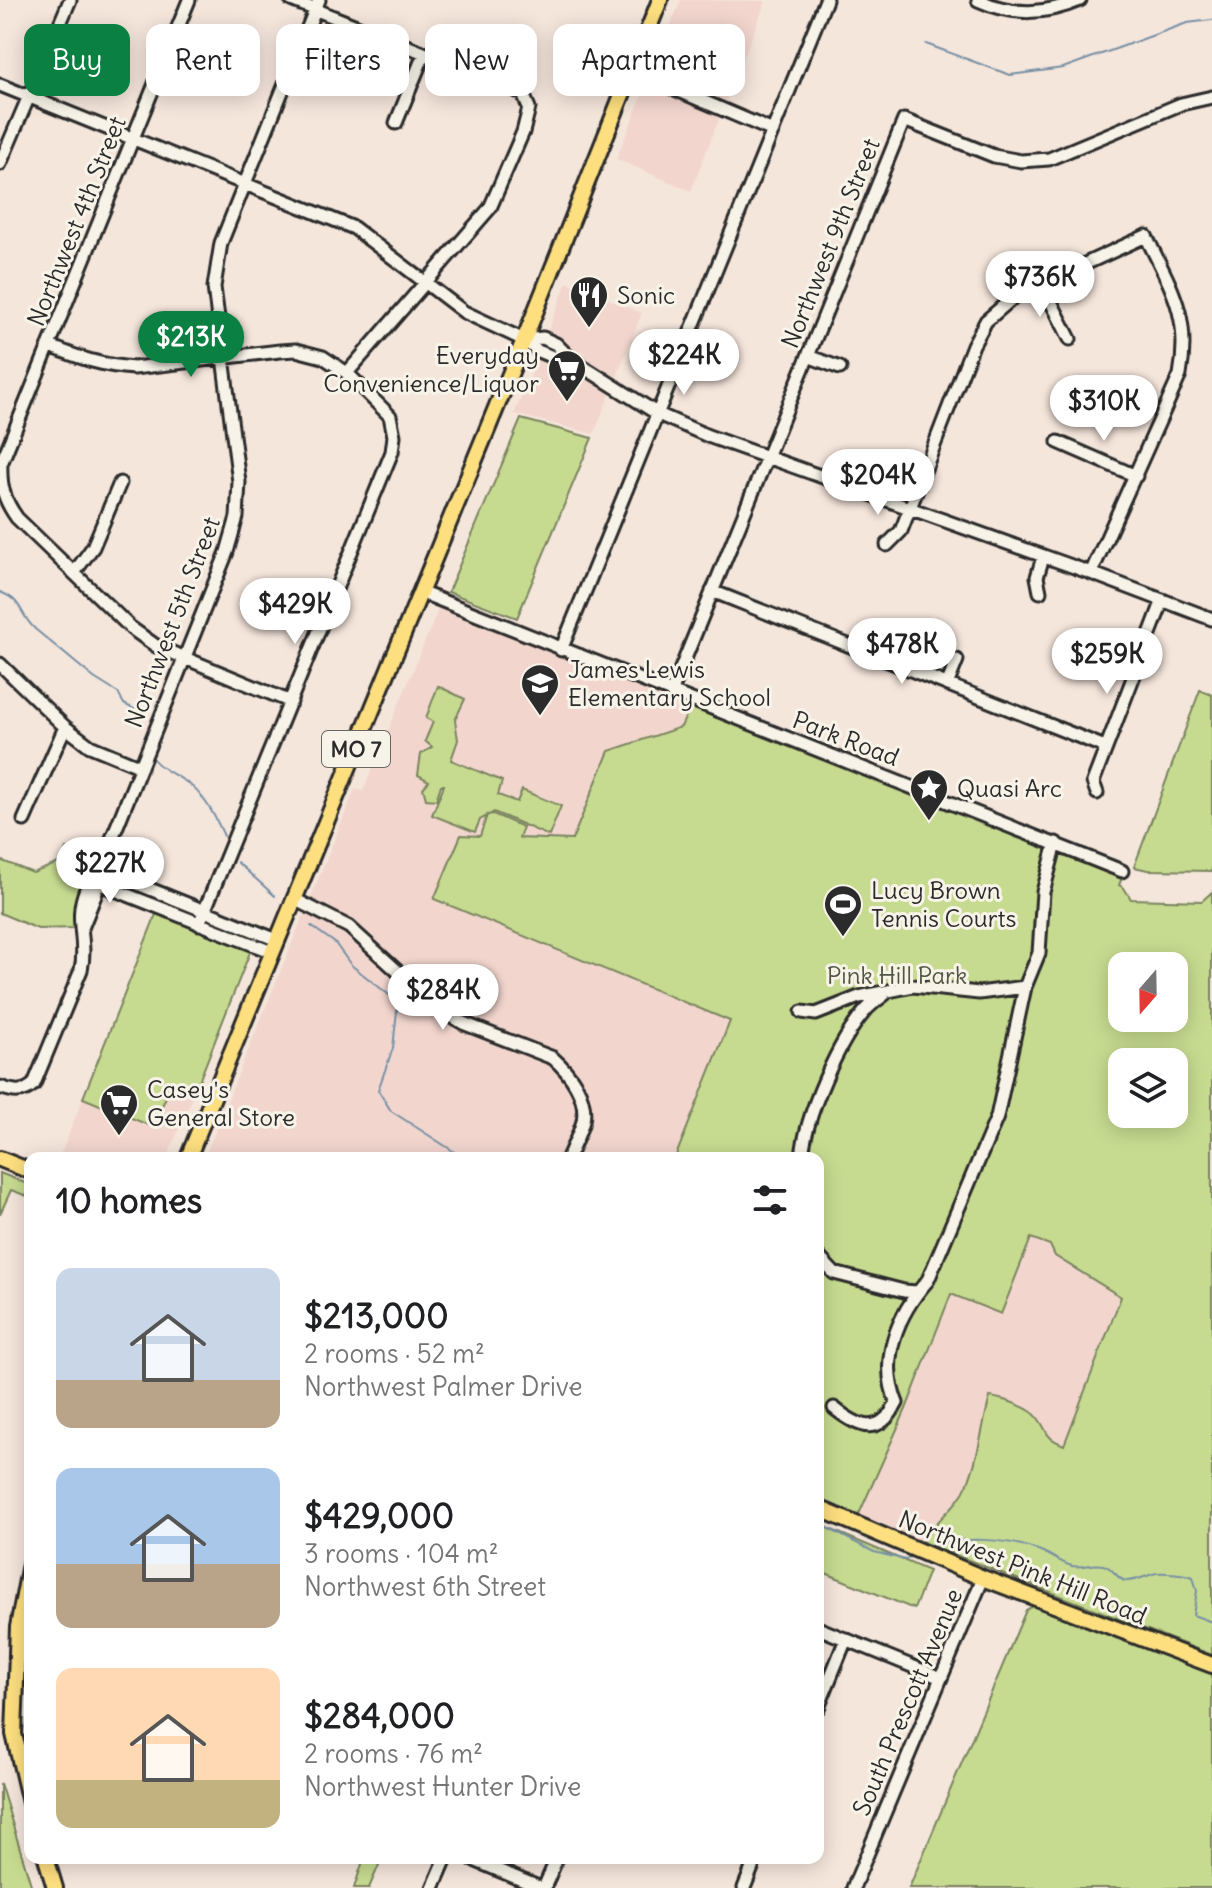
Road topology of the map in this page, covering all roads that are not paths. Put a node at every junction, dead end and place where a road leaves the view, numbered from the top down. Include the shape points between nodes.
1 (70, 0) edge
2 (189, 0) edge
3 (291, 0) edge
4 (660, 0) edge
5 (826, 0) edge
6 (978, 0) edge
7 (1080, 0) edge
8 (317, 5) edge
9 (651, 24) edge
10 (424, 54) junction
11 (0, 85) edge
12 (622, 96) edge
13 (691, 96) edge
14 (28, 97) junction
15 (1212, 97) edge
16 (396, 123) dead end
17 (773, 131) junction
18 (133, 140) junction
19 (1, 160) edge
20 (244, 185) junction
21 (424, 284) junction
22 (1042, 284) junction
23 (1070, 339) dead end
24 (524, 340) junction
25 (50, 346) junction
26 (808, 356) junction
27 (223, 357) junction
28 (840, 368) dead end
29 (347, 373) junction
30 (658, 414) junction
31 (1058, 442) dead end
32 (766, 457) junction
33 (1136, 476) junction
34 (120, 483) dead end
35 (910, 510) junction
36 (887, 545) dead end
37 (1043, 557) junction
38 (74, 573) junction
39 (1091, 573) junction
40 (712, 591) junction
41 (420, 592) junction
42 (1040, 592) dead end
43 (1163, 600) junction
44 (1212, 619) edge
45 (561, 650) junction
46 (185, 659) junction
47 (957, 660) dead end
48 (0, 664) edge
49 (947, 685) junction
50 (671, 693) junction
51 (291, 702) junction
52 (65, 727) junction
53 (1105, 747) junction
54 (141, 767) junction
55 (1097, 793) dead end
56 (24, 820) dead end
57 (1056, 843) junction
58 (100, 869) junction
59 (1122, 871) dead end
60 (94, 884) junction
61 (294, 899) junction
62 (205, 912) junction
63 (199, 924) junction
64 (275, 946) junction
65 (1025, 987) junction
66 (885, 993) junction
67 (802, 1012) dead end
68 (0, 1087) edge
69 (190, 1152) edge
70 (570, 1152) edge
71 (802, 1152) edge
72 (0, 1159) edge
73 (24, 1169) edge
74 (824, 1262) edge
75 (917, 1292) junction
76 (834, 1408) dead end
77 (824, 1511) edge
78 (983, 1578) junction
79 (24, 1596) edge
80 (824, 1630) edge
81 (846, 1639) junction
82 (1212, 1665) edge
83 (941, 1678) junction
84 (824, 1693) edge
85 (24, 1777) edge
86 (48, 1864) edge
87 (443, 1864) edge
88 (484, 1864) edge
89 (554, 1864) edge
90 (754, 1864) edge
91 (55, 1888) edge
92 (433, 1888) edge
93 (543, 1888) edge
94 (744, 1888) edge
95 (853, 1888) edge

1 - 14 street
2 - 18 street, Northwest 4th Street
3 - 8 street
4 - 9 main road, MO 7
5 - 17 street
6 - 7 street via 1034,13
8 - 10 street
8 - 20 street, Northwest 5th Street
10 - 16 street
10 - 21 street via 523,94 529,108 490,208
11 - 14 street
12 - 24 main road, MO 7
13 - 17 street
14 - 18 street
14 - 19 street
15 - 26 street, Northwest 9th Street via 1181,104 1049,159 994,156 904,120
17 - 30 street
18 - 20 street
18 - 25 street, Northwest 4th Street
20 - 21 street via 354,228
20 - 27 street, Northwest 5th Street via 221,243 214,287
21 - 24 street via 464,312
21 - 29 street
22 - 23 street
22 - 33 street via 1146,236 1178,304 1185,337 1180,375
22 - 35 street via 1015,296 978,333
24 - 30 street via 543,338 556,344
24 - 41 main road, MO 7
25 - 27 street via 110,367
25 - 38 street, Northwest 4th Street via 1,464 0,484 17,518
26 - 28 street
26 - 32 street, Northwest 9th Street
27 - 29 street via 296,350 323,357
27 - 46 street, Northwest 5th Street via 239,482 237,517
29 - 51 street via 390,416 392,452
30 - 32 street
30 - 45 street
31 - 33 street
32 - 35 street
32 - 40 street, Northwest 9th Street
33 - 39 street
34 - 38 street via 93,547
35 - 36 street via 901,531
35 - 37 street
37 - 39 street
37 - 42 street via 1037,577
38 - 46 street via 131,628
39 - 43 street
40 - 49 street
40 - 50 street, Northwest 9th Street
41 - 45 street, Park Road
41 - 61 main road, MO 7
43 - 44 street
43 - 53 street
45 - 50 street, Park Road
46 - 51 street
46 - 54 street, Northwest 5th Street
47 - 49 street
48 - 52 street
49 - 53 street
50 - 57 street, Park Road
51 - 62 street
52 - 54 street via 90,746
52 - 56 street
53 - 55 street via 1093,782
54 - 58 street, Northwest 5th Street
57 - 59 street, Park Road
57 - 65 street via 1043,892 1039,953
58 - 60 street, Northwest 5th Street
58 - 62 street
60 - 63 street
60 - 68 street, Northwest 5th Street via 86,889 80,906 81,970 34,1084 13,1092
61 - 64 main road, MO 7
61 - 70 street via 349,927 439,1009 553,1058 575,1083 584,1119
62 - 63 street
62 - 64 street
63 - 64 street
64 - 69 main road, MO 7
65 - 66 street via 979,993 913,986
65 - 75 street via 997,1117 928,1280
66 - 67 street via 816,1014
66 - 71 street via 839,1052 817,1100
72 - 73 main road
74 - 75 street via 834,1273
75 - 76 street via 889,1356 888,1376 897,1403 891,1415 865,1427
77 - 78 main road, Northwest Pink Hill Road
78 - 82 main road, Northwest Pink Hill Road
78 - 83 street, South Prescott Avenue
79 - 85 main road via 14,1734
80 - 81 street
81 - 83 street
81 - 84 street
83 - 95 street, South Prescott Avenue
86 - 91 main road
87 - 92 street
88 - 93 street
89 - 93 street
90 - 94 street

